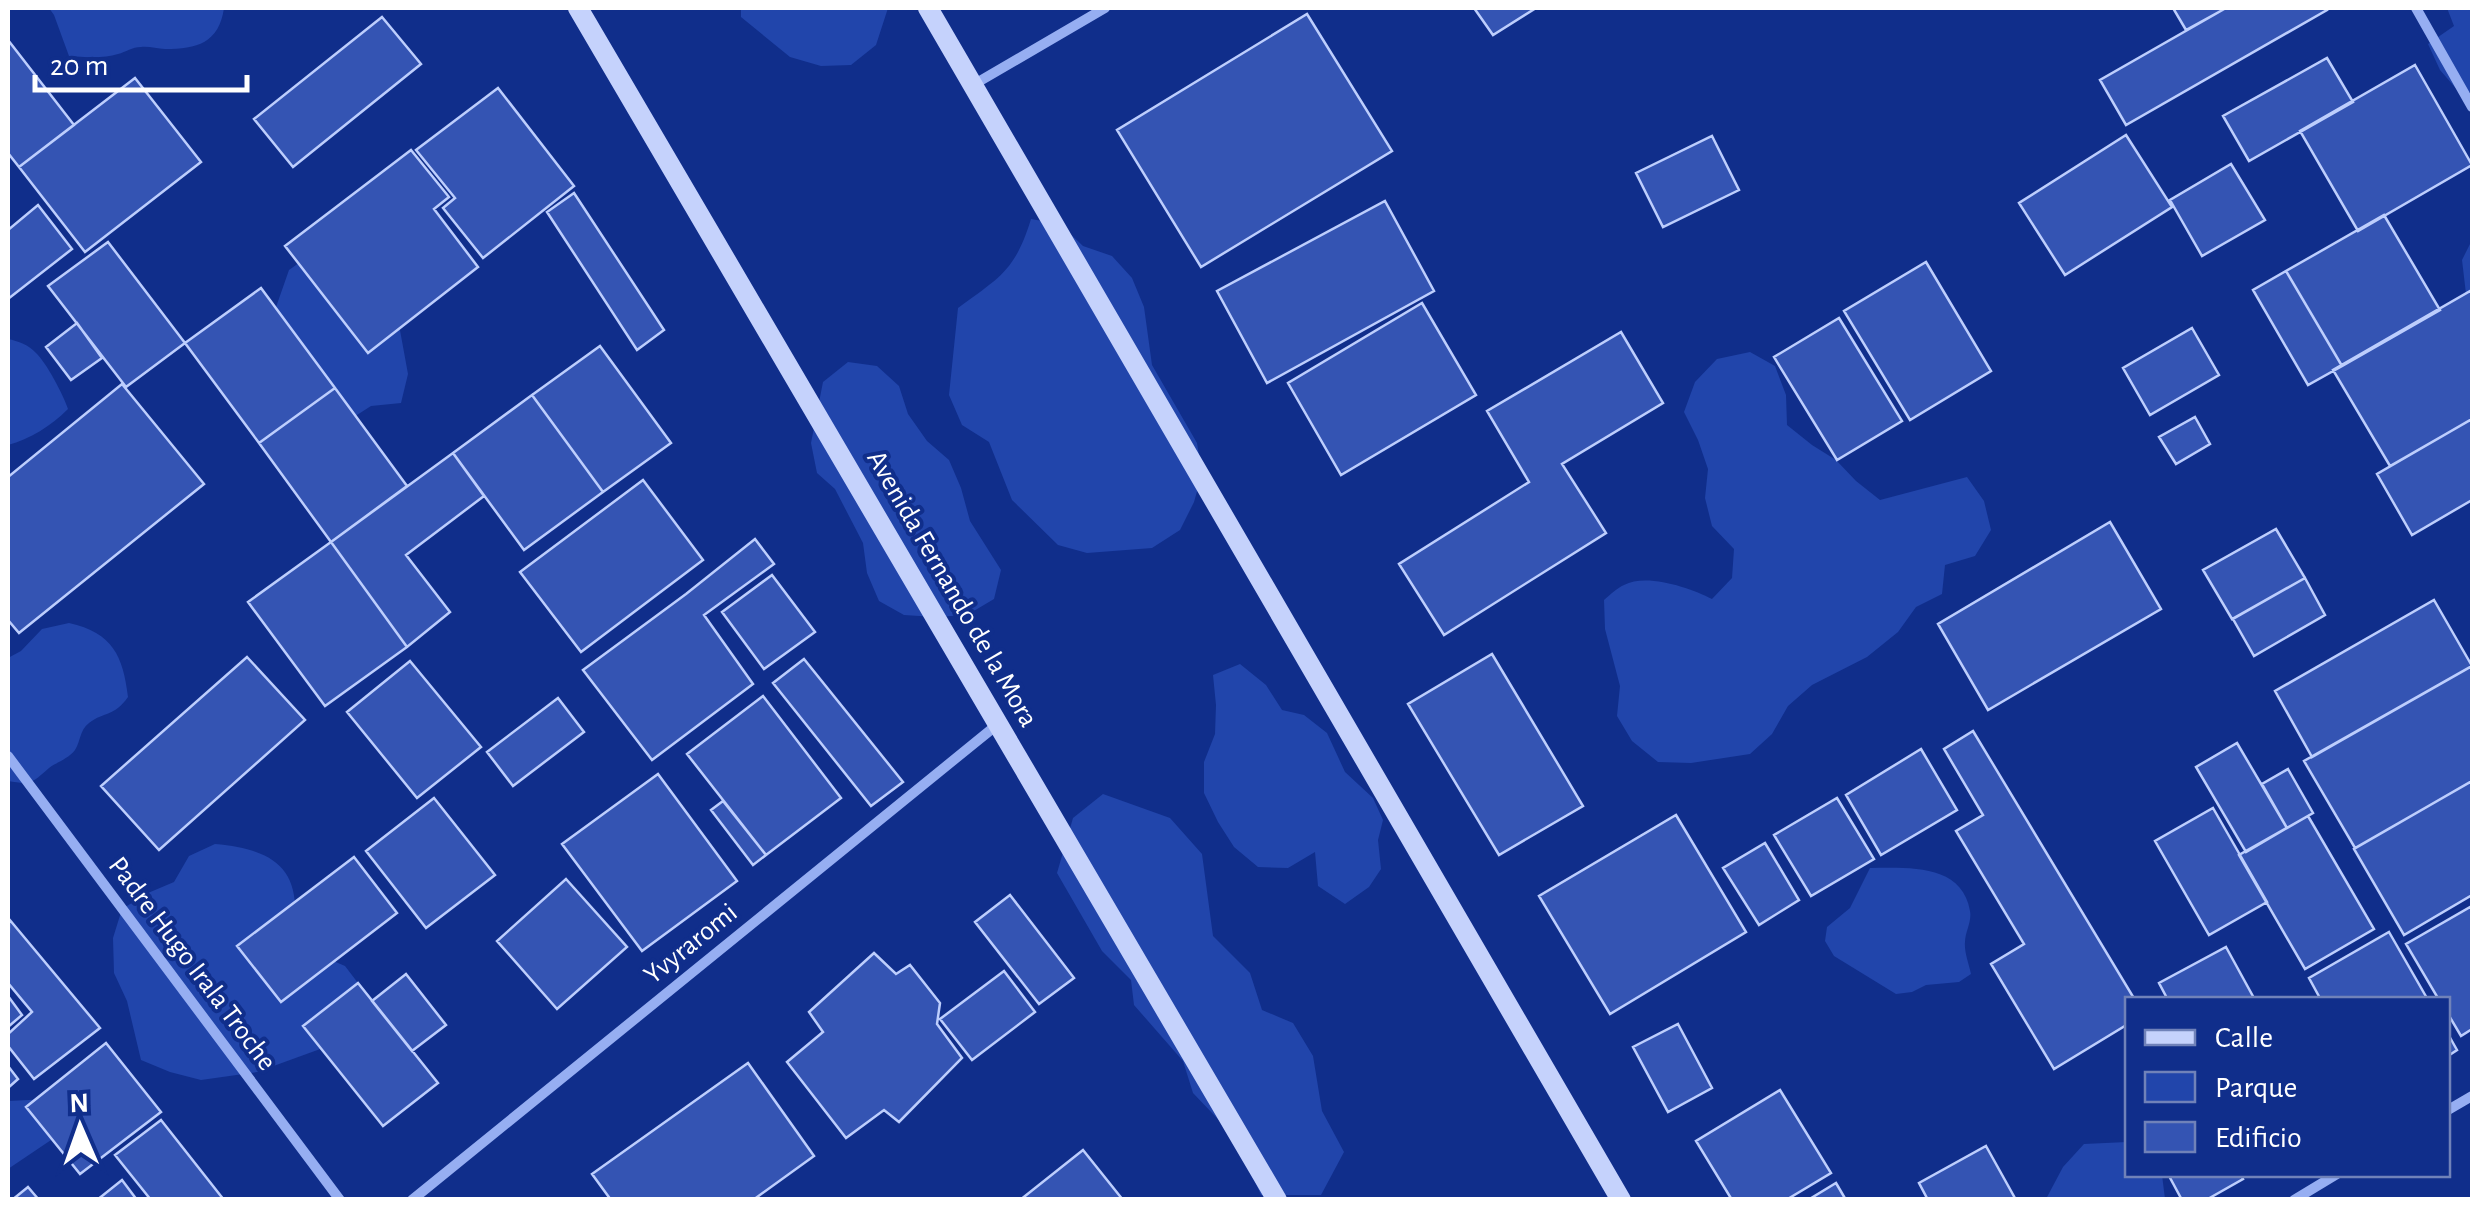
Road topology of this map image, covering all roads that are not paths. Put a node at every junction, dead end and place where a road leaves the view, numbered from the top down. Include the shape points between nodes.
1 (578, 8) edge
2 (928, 8) edge
3 (1104, 8) edge
4 (2416, 8) edge
5 (973, 85) junction
6 (2472, 108) edge
7 (998, 723) junction
8 (8, 756) edge
9 (2472, 1096) edge
10 (2450, 1109) edge
11 (2332, 1177) edge
12 (340, 1200) edge
13 (412, 1200) edge
14 (1277, 1200) edge
15 (1621, 1200) edge
16 (2294, 1200) edge

1 - 7 main road, Avenida Fernando de la Mora
2 - 5 main road
3 - 5 street
4 - 6 street
5 - 15 main road
7 - 13 street, Yvyraromi
7 - 14 main road, Avenida Fernando de la Mora
8 - 12 street, Padre Hugo Irala Troche
9 - 10 street
11 - 16 street

